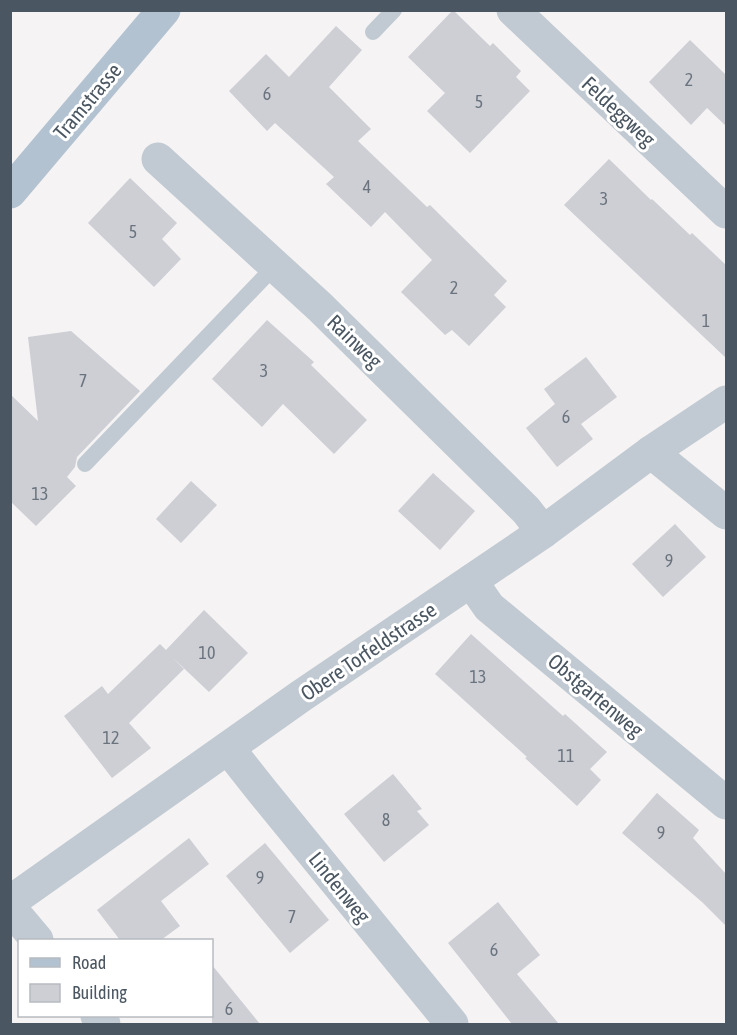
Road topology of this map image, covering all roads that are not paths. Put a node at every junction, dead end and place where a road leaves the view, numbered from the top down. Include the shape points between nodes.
1 (164, 10) edge
2 (394, 10) edge
3 (513, 10) edge
4 (373, 32) dead end
5 (158, 159) dead end
6 (10, 192) edge
7 (726, 212) edge
8 (275, 266) junction
9 (726, 402) edge
10 (651, 452) junction
11 (85, 464) dead end
12 (726, 513) edge
13 (543, 532) junction
14 (471, 581) junction
15 (228, 748) junction
16 (726, 803) edge
17 (10, 902) edge
18 (10, 908) edge
19 (36, 939) edge
20 (452, 1024) edge

1 - 6 main road, Tramstrasse
2 - 4 lane
3 - 7 street, Feldeggweg
5 - 8 street, Rainweg
8 - 11 lane
8 - 13 street, Rainweg via 518,501
9 - 10 street, Obere Torfeldstrasse
10 - 12 street
10 - 13 street, Obere Torfeldstrasse
13 - 14 street, Obere Torfeldstrasse
14 - 15 street, Obere Torfeldstrasse
14 - 16 street, Obstgartenweg via 489,607
15 - 17 street, Obere Torfeldstrasse
15 - 20 street, Lindenweg
18 - 19 street

